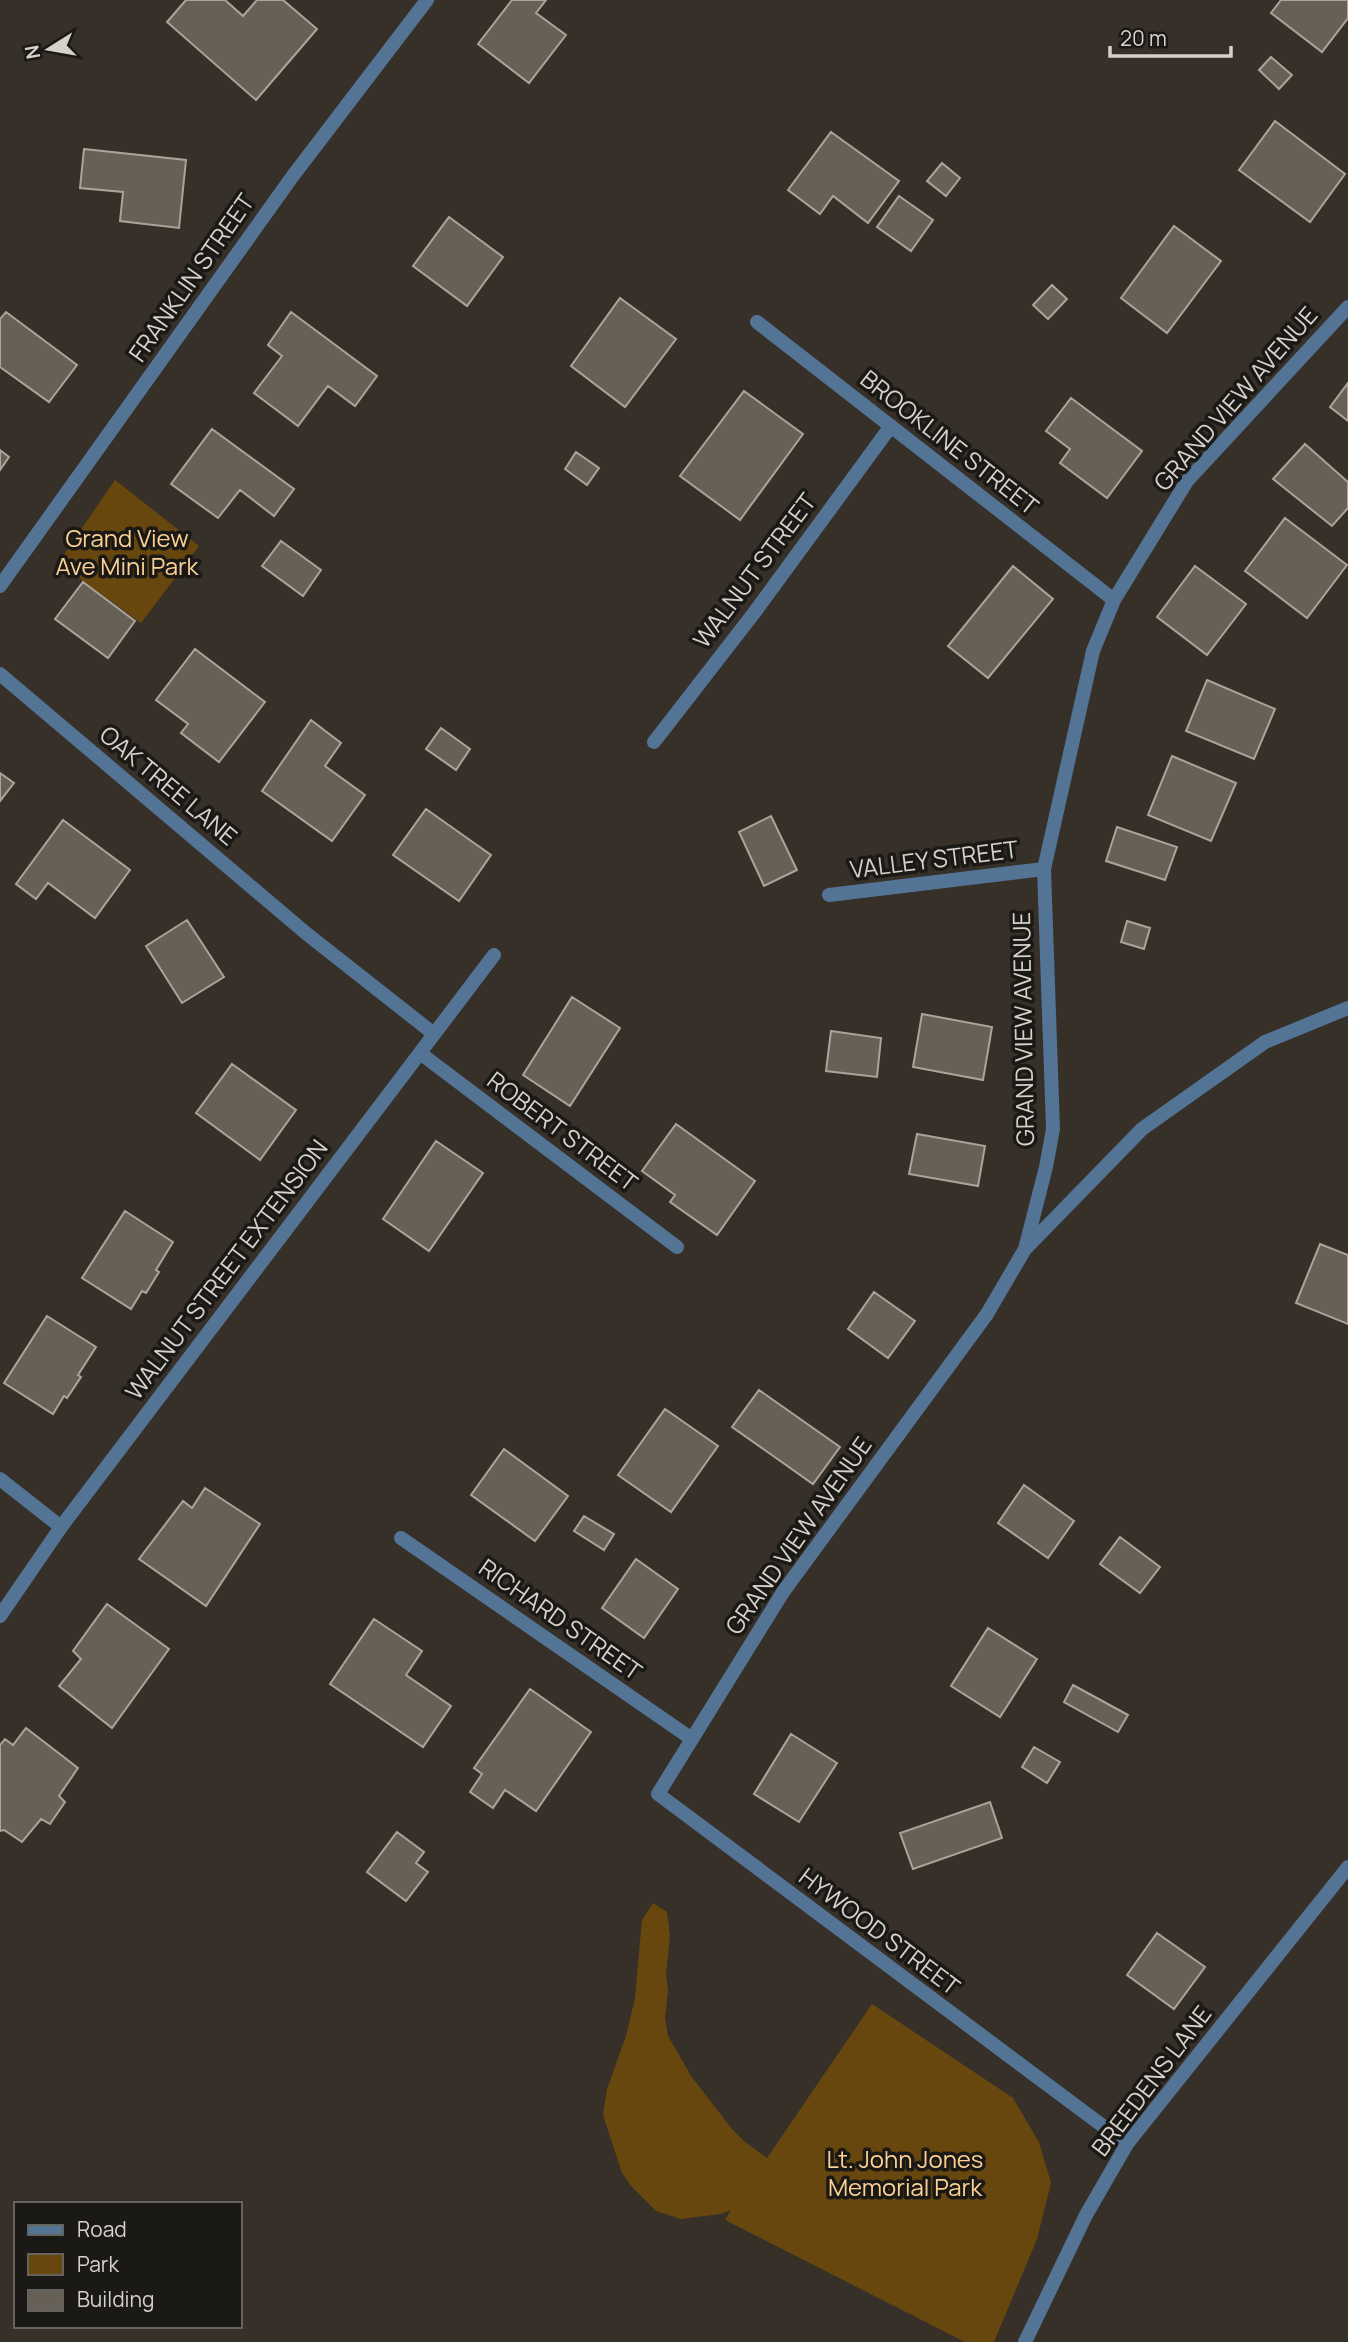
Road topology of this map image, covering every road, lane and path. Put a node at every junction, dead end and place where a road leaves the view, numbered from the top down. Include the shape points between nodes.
1 (427, 0) edge
2 (1348, 307) edge
3 (757, 322) dead end
4 (891, 426) junction
5 (0, 586) edge
6 (1114, 600) junction
7 (0, 674) edge
8 (654, 742) dead end
9 (1044, 869) junction
10 (829, 895) dead end
11 (494, 955) dead end
12 (1348, 1008) edge
13 (434, 1034) junction
14 (420, 1053) junction
15 (677, 1247) dead end
16 (1025, 1249) junction
17 (0, 1479) edge
18 (61, 1527) junction
19 (401, 1538) dead end
20 (0, 1616) edge
21 (692, 1739) junction
22 (1348, 1867) edge
23 (1127, 2144) junction
24 (1025, 2342) edge

1 - 5 street, FRANKLIN STREET via 292,177
2 - 6 street, GRAND VIEW AVENUE via 1187,481
3 - 4 street, BROOKLINE STREET
4 - 6 street, BROOKLINE STREET
4 - 8 street, WALNUT STREET
6 - 9 street, GRAND VIEW AVENUE via 1093,651
7 - 13 street, OAK TREE LANE via 307,934
9 - 10 street, VALLEY STREET
9 - 16 street, GRAND VIEW AVENUE via 1053,1129
11 - 13 street, WALNUT STREET EXTENSION
12 - 16 street via 1265,1042 1142,1129
13 - 14 street, WALNUT STREET EXTENSION
14 - 15 street, ROBERT STREET
14 - 18 street, WALNUT STREET EXTENSION
16 - 21 street, GRAND VIEW AVENUE via 986,1314 783,1592
17 - 18 street
18 - 20 street, WALNUT STREET EXTENSION
19 - 21 street, RICHARD STREET
21 - 23 street, HYWOOD STREET via 658,1794
22 - 23 street, BREEDENS LANE
23 - 24 street, BREEDENS LANE via 1086,2215

